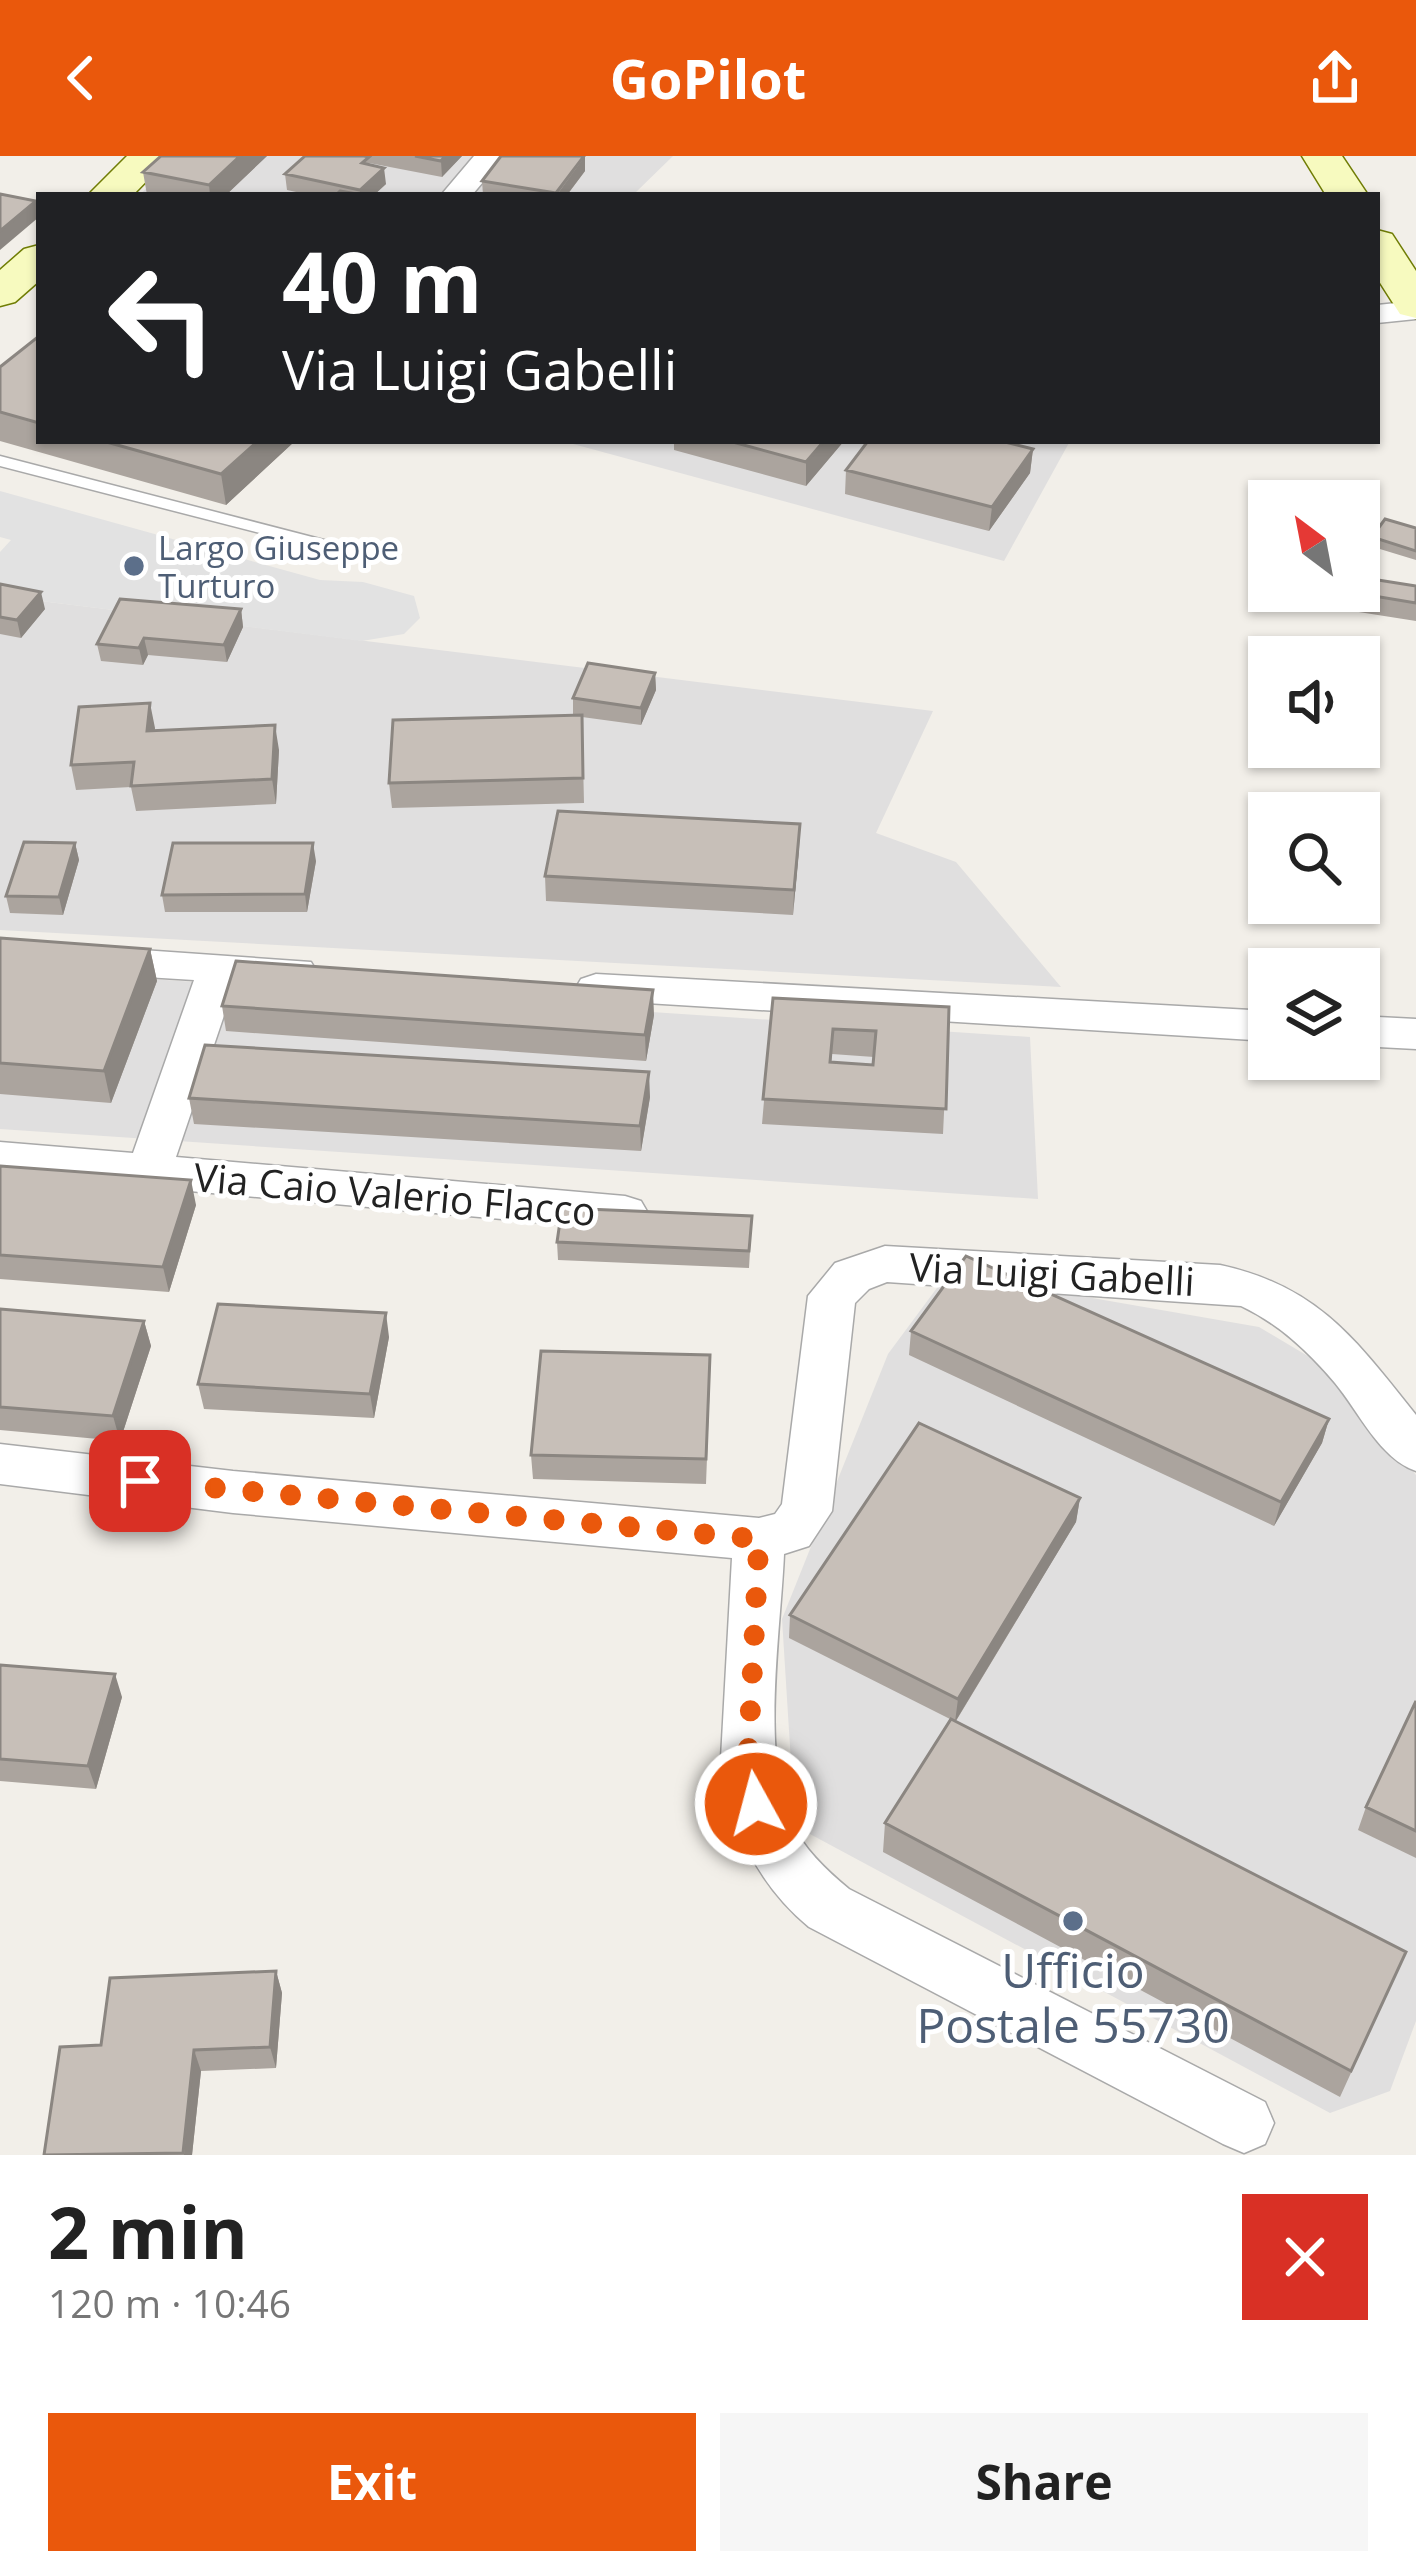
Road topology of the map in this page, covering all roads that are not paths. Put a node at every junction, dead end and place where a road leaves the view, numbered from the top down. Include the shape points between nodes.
1 (151, 156) edge
2 (490, 156) edge
3 (1322, 156) edge
4 (112, 192) edge
5 (458, 192) edge
6 (1345, 192) edge
7 (1380, 248) edge
8 (36, 261) edge
9 (0, 293) edge
10 (1416, 307) edge
11 (1380, 313) edge
12 (0, 461) edge
13 (341, 549) dead end
14 (0, 954) edge
15 (219, 968) junction
16 (338, 975) edge
17 (553, 987) edge
18 (1248, 1025) edge
19 (1380, 1032) edge
20 (1416, 1034) edge
21 (0, 1158) edge
22 (149, 1172) junction
23 (641, 1215) edge
24 (1416, 1451) edge
25 (0, 1464) edge
26 (759, 1539) junction
27 (1244, 2123) dead end

1 - 4 street
2 - 5 street
3 - 6 street
7 - 10 street
8 - 9 street
10 - 11 street
12 - 13 lane
14 - 15 street
15 - 16 street
15 - 22 street, Via Caio Valerio Flacco
17 - 18 street
19 - 20 street
21 - 22 street, Via Caio Valerio Flacco
22 - 23 street, Via Caio Valerio Flacco
24 - 26 street, Via Luigi Gabelli via 1304,1319 1255,1290 885,1264 852,1276 832,1296 807,1510 791,1531
25 - 26 street
26 - 27 street via 750,1785 801,1885 829,1908

